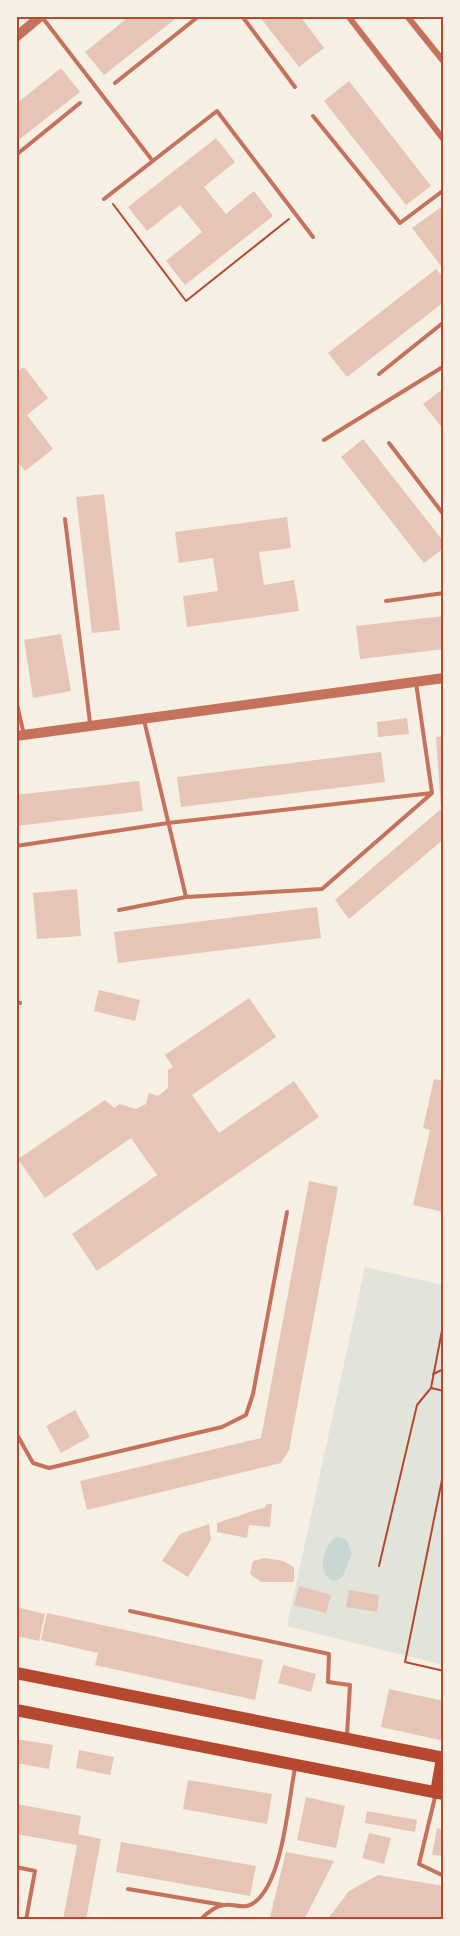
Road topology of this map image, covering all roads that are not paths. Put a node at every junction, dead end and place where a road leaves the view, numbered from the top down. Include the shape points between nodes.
1 (41, 16) edge
2 (199, 16) edge
3 (242, 16) edge
4 (348, 16) edge
5 (407, 16) edge
6 (16, 37) edge
7 (444, 62) edge
8 (115, 82) dead end
9 (295, 87) dead end
10 (80, 103) dead end
11 (313, 116) dead end
12 (444, 140) edge
13 (16, 155) edge
14 (152, 160) junction
15 (444, 190) edge
16 (106, 198) road end
17 (313, 237) dead end
18 (444, 322) edge
19 (443, 369) edge
20 (379, 374) dead end
21 (324, 440) dead end
22 (389, 442) dead end
23 (444, 515) edge
24 (65, 519) dead end
25 (444, 592) edge
26 (386, 601) dead end
27 (444, 678) edge
28 (416, 682) junction
29 (16, 700) edge
30 (144, 719) junction
31 (91, 727) junction
32 (20, 736) edge
33 (432, 793) junction
34 (168, 823) junction
35 (16, 846) edge
36 (186, 897) junction
37 (119, 910) dead end
38 (286, 1212) dead end
39 (16, 1433) edge
40 (130, 1611) dead end
41 (16, 1673) edge
42 (16, 1710) edge
43 (346, 1739) junction
44 (443, 1758) edge
45 (295, 1767) junction
46 (440, 1794) edge
47 (16, 1867) edge
48 (444, 1876) edge
49 (128, 1889) dead end
50 (224, 1905) junction
51 (26, 1920) edge
52 (200, 1920) edge

1 - 6 street
1 - 14 lane
2 - 8 lane
3 - 9 lane
4 - 12 street
5 - 7 street
10 - 13 lane
11 - 15 lane via 400,223
14 - 16 lane
14 - 17 lane via 217,111
18 - 20 lane
19 - 21 lane
22 - 23 lane
24 - 31 lane
25 - 26 lane
27 - 28 street
28 - 30 street
28 - 33 lane
29 - 32 lane
30 - 31 street
30 - 34 lane
31 - 32 street
33 - 34 lane
33 - 36 lane via 321,889
34 - 35 lane
34 - 36 lane
36 - 37 lane
38 - 39 lane via 246,1415 222,1427 49,1468 33,1463
40 - 43 lane via 329,1654 328,1682 350,1685
41 - 43 main road
42 - 45 main road
43 - 44 main road
44 - 46 main road
45 - 46 main road
45 - 50 lane via 268,1887 254,1903 243,1908
46 - 48 lane via 419,1864
47 - 51 lane via 35,1871
49 - 50 lane
50 - 52 lane

